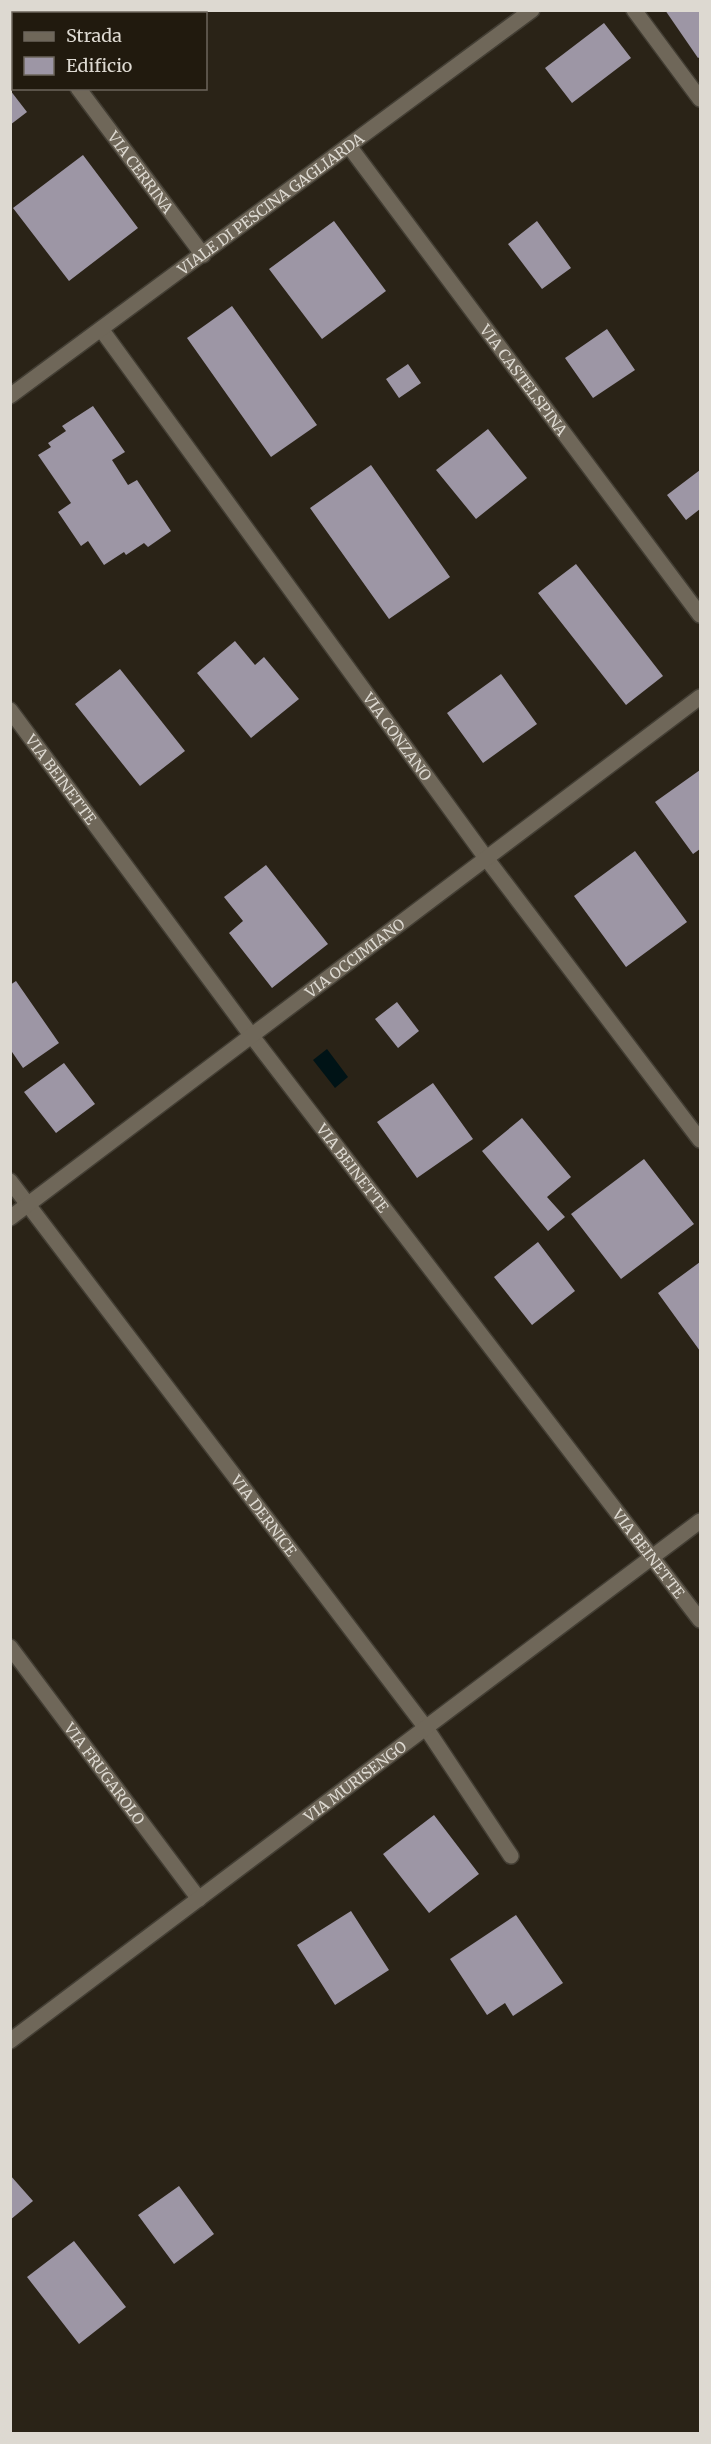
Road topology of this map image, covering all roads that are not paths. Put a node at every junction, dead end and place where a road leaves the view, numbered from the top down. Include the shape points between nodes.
1 (532, 10) edge
2 (634, 10) edge
3 (79, 90) edge
4 (700, 99) edge
5 (349, 146) junction
6 (203, 255) junction
7 (101, 329) junction
8 (10, 396) edge
9 (700, 615) edge
10 (700, 697) edge
11 (10, 710) edge
12 (486, 858) junction
13 (251, 1035) junction
14 (700, 1140) edge
15 (10, 1181) edge
16 (28, 1205) junction
17 (10, 1218) edge
18 (700, 1521) edge
19 (653, 1557) junction
20 (700, 1620) edge
21 (10, 1647) edge
22 (426, 1728) junction
23 (511, 1856) dead end
24 (199, 1899) junction
25 (10, 2041) edge

1 - 5 street, VIALE DI PESCINA GAGLIARDA
2 - 4 street
3 - 6 street, VIA CERRINA
5 - 6 street, VIALE DI PESCINA GAGLIARDA
5 - 9 street, VIA CASTELSPINA
6 - 7 street, VIALE DI PESCINA GAGLIARDA
7 - 8 street, VIALE DI PESCINA GAGLIARDA
7 - 12 street, VIA CONZANO
10 - 12 street, VIA OCCIMIANO
11 - 13 street, VIA BEINETTE
12 - 13 street, VIA OCCIMIANO
12 - 14 street, VIA CONZANO
13 - 16 street, VIA OCCIMIANO
13 - 19 street, VIA BEINETTE
15 - 16 street, VIA DERNICE
16 - 17 street, VIA OCCIMIANO
16 - 22 street, VIA DERNICE
18 - 19 street, VIA MURISENGO
19 - 20 street, VIA BEINETTE
19 - 22 street, VIA MURISENGO
21 - 24 street, VIA FRUGAROLO
22 - 23 street, VIA DERNICE
22 - 24 street, VIA MURISENGO
24 - 25 street, VIA MURISENGO

